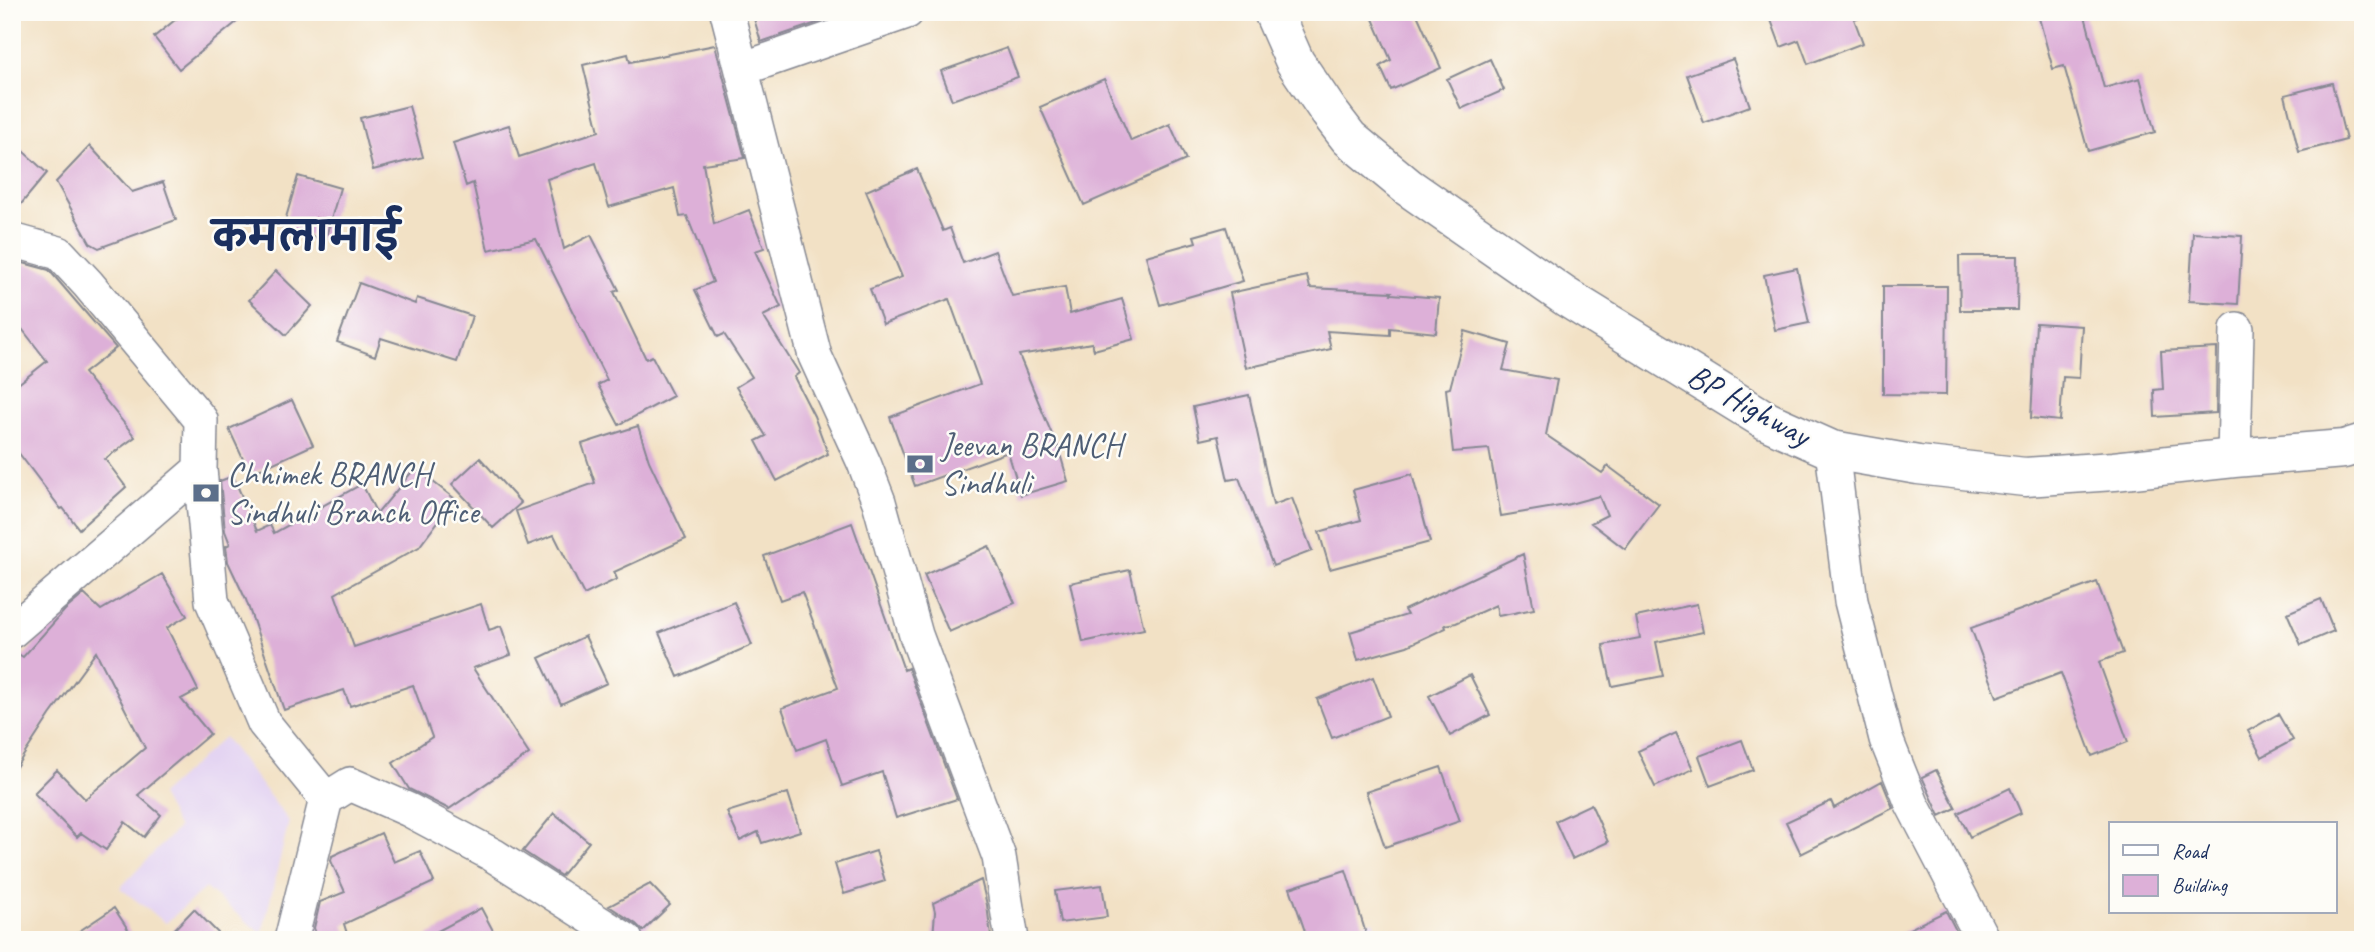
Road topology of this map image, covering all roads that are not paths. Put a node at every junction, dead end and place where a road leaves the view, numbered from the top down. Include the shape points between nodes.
1 (727, 12) edge
2 (907, 12) edge
3 (1273, 12) edge
4 (742, 69) junction
5 (12, 240) edge
6 (2237, 329) dead end
7 (2363, 443) edge
8 (1832, 450) junction
9 (2234, 458) junction
10 (200, 469) junction
11 (12, 631) edge
12 (326, 799) junction
13 (291, 940) edge
14 (626, 940) edge
15 (1012, 940) edge
16 (1983, 940) edge

1 - 4 street
2 - 4 street
3 - 8 highway, BP Highway via 1295,62 1349,138 1408,187 1566,297 1767,421
4 - 15 street via 815,356 879,502 916,635 999,857
5 - 10 street via 59,253 201,420
6 - 9 street
7 - 9 highway, BP Highway via 2343,449
8 - 9 highway, BP Highway via 2025,477
8 - 16 street via 1851,601 1886,739 1913,804
10 - 11 street
10 - 12 street via 212,601 264,723
12 - 13 street
12 - 14 street via 350,784 409,810 493,855

